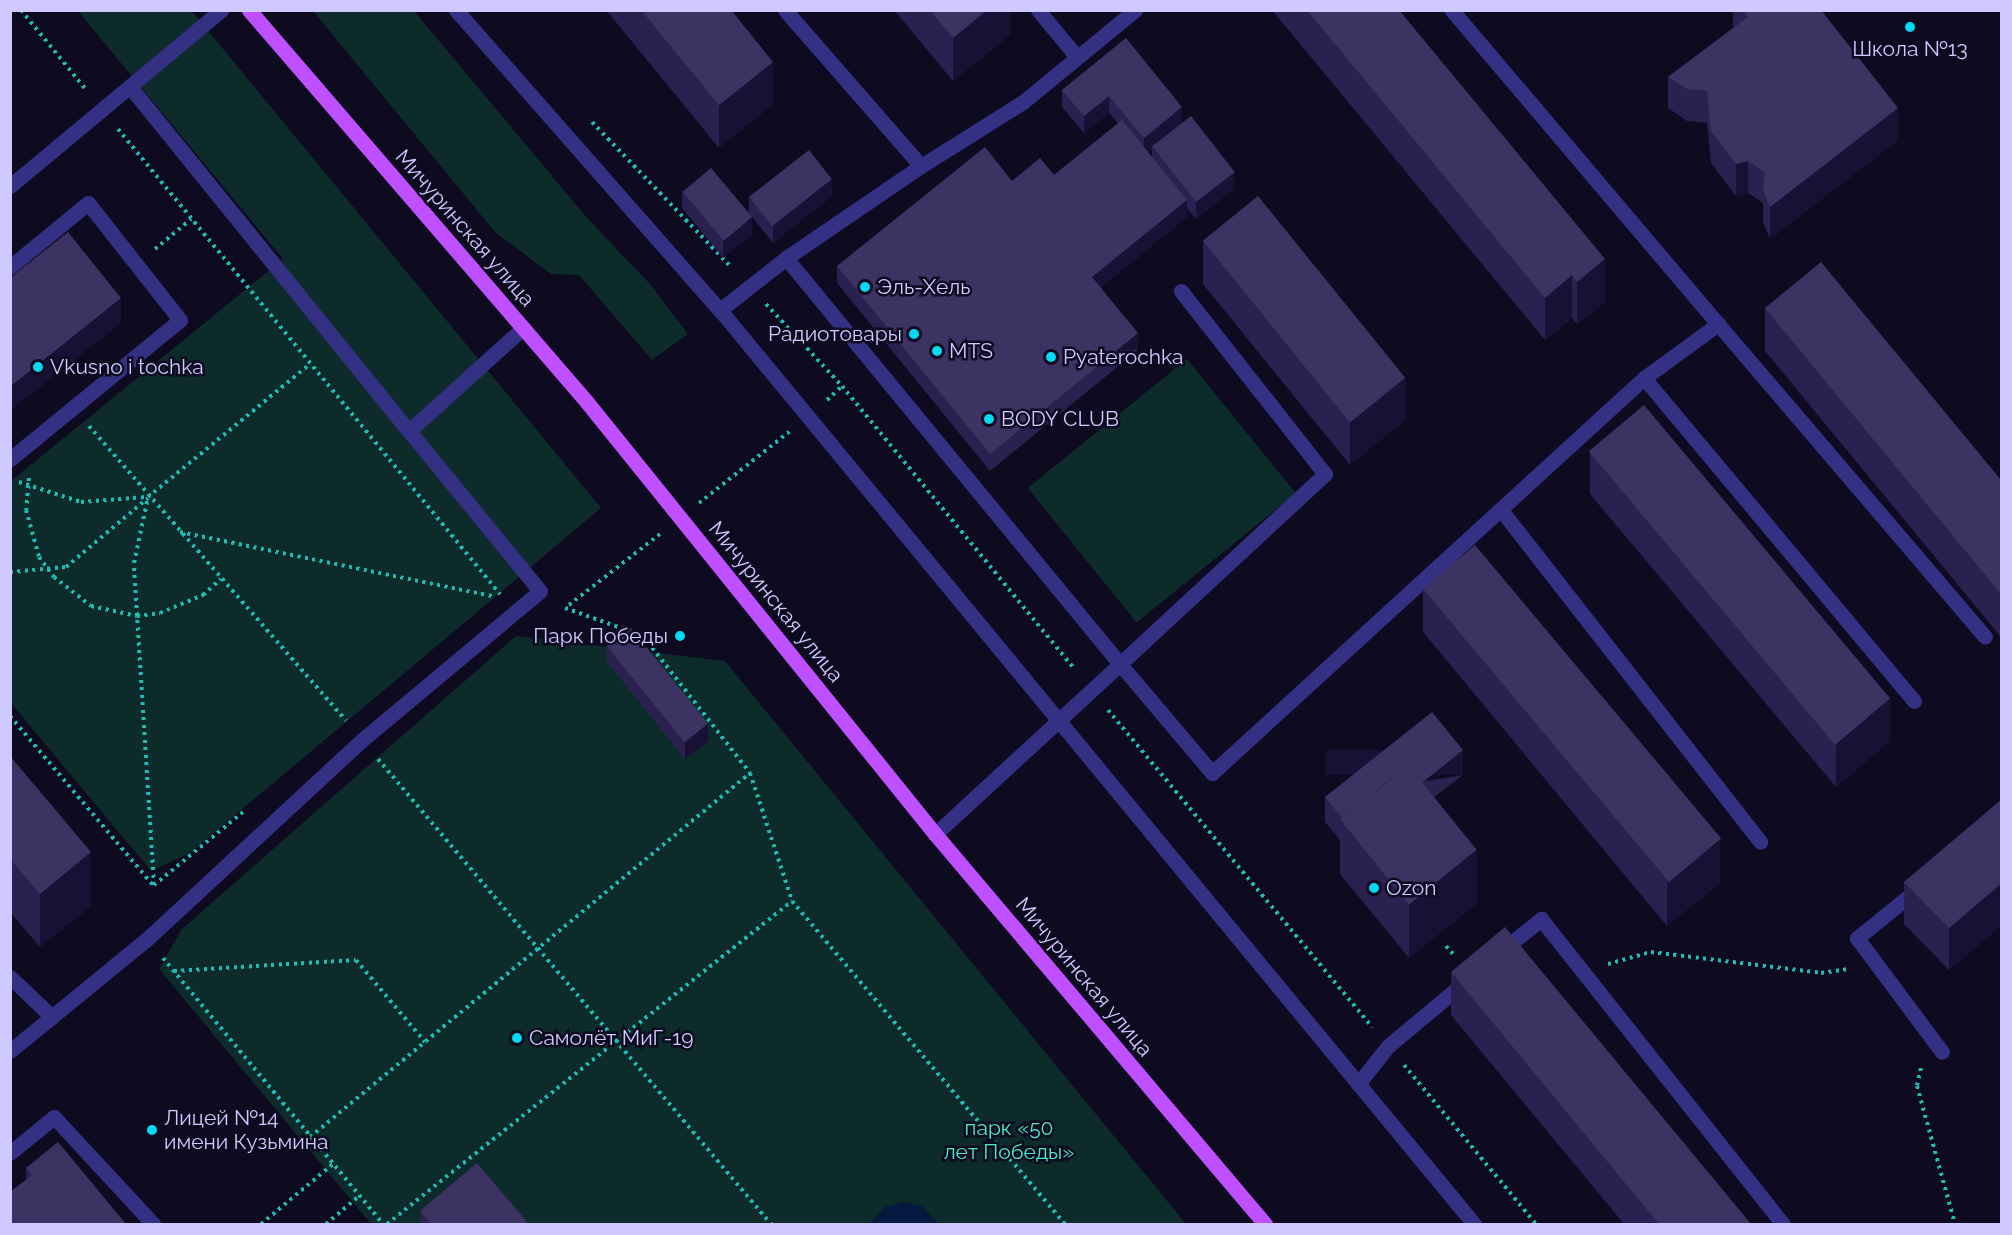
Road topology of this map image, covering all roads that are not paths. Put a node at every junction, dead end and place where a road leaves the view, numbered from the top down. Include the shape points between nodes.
1 (221, 10) edge
2 (249, 10) edge
3 (456, 10) edge
4 (785, 10) edge
5 (1038, 10) edge
6 (1135, 10) edge
7 (1452, 10) edge
8 (1077, 57) junction
9 (131, 88) junction
10 (921, 166) junction
11 (10, 186) edge
12 (786, 258) junction
13 (10, 267) edge
14 (1181, 291) dead end
15 (720, 310) junction
16 (1718, 324) junction
17 (524, 328) junction
18 (1644, 378) junction
19 (409, 431) junction
20 (10, 459) edge
21 (1501, 510) junction
22 (1985, 637) dead end
23 (1120, 664) junction
24 (1914, 701) dead end
25 (1059, 722) junction
26 (936, 834) junction
27 (1760, 842) dead end
28 (1929, 880) edge
29 (10, 977) edge
30 (52, 1017) junction
31 (10, 1051) edge
32 (1942, 1052) dead end
33 (1358, 1084) junction
34 (10, 1153) edge
35 (153, 1224) edge
36 (1265, 1224) edge
37 (1474, 1224) edge
38 (1784, 1224) edge

1 - 9 street
2 - 17 main road, Мичуринская улица
3 - 15 street
4 - 10 street
5 - 8 street
6 - 8 street
7 - 16 street
8 - 10 street via 1023,102
9 - 11 street
9 - 19 street
10 - 12 street
12 - 15 street
12 - 23 street
13 - 20 street via 88,203 180,320
14 - 23 street via 1325,474
15 - 25 street
16 - 18 street
16 - 22 street
17 - 19 street
17 - 26 main road, Мичуринская улица
18 - 21 street
18 - 24 street
19 - 30 street via 540,591 362,740 147,939
21 - 23 street via 1212,773
21 - 27 street
23 - 25 street
25 - 26 street
25 - 33 street
26 - 36 main road, Мичуринская улица
28 - 32 street via 1857,938
29 - 30 street
30 - 31 street
33 - 37 street
33 - 38 street via 1388,1046 1541,918
34 - 35 street via 54,1117

